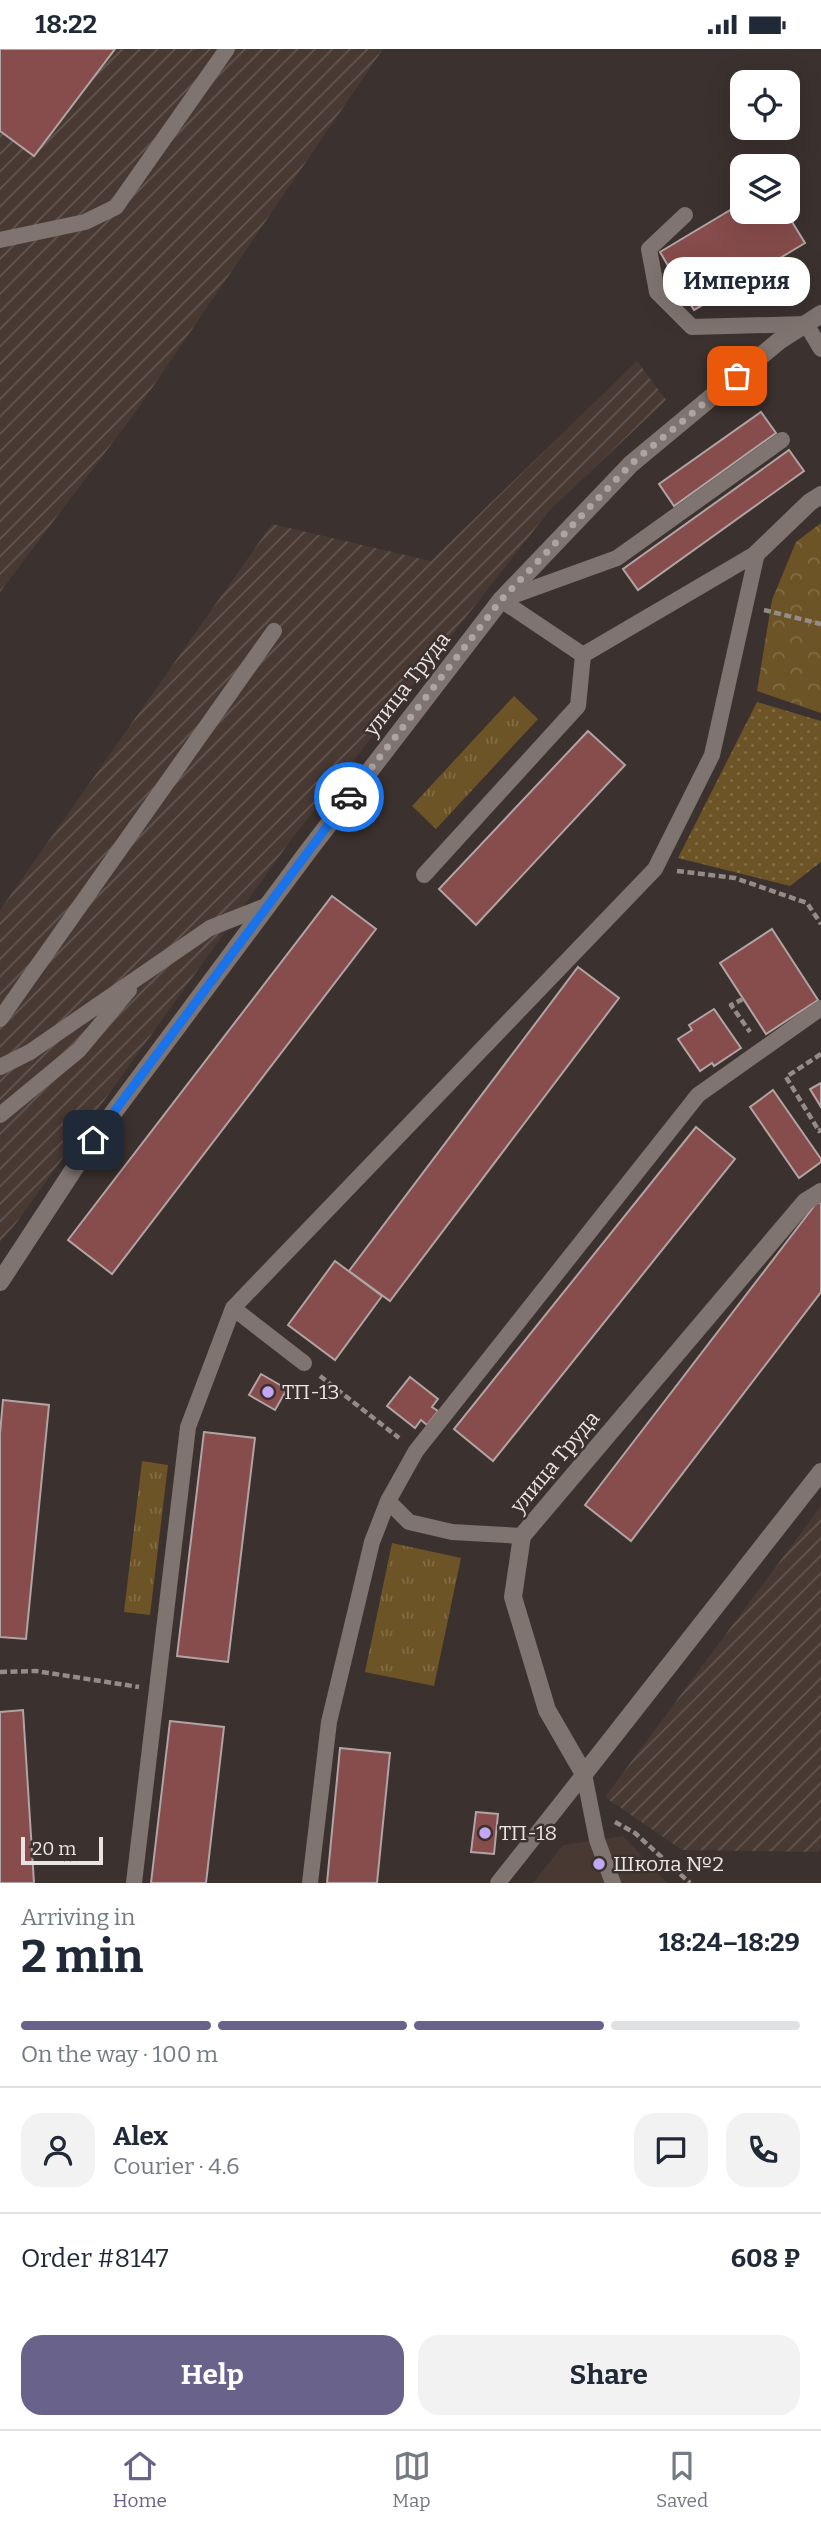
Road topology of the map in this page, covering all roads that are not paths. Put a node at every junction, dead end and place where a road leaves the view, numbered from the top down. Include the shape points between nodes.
1 (227, 49) edge
2 (685, 215) dead end
3 (0, 240) edge
4 (821, 314) edge
5 (806, 324) junction
6 (821, 349) edge
7 (782, 440) dead end
8 (821, 495) edge
9 (757, 553) junction
10 (501, 600) junction
11 (274, 631) dead end
12 (583, 655) junction
13 (424, 875) dead end
14 (266, 907) junction
15 (142, 975) junction
16 (821, 1008) edge
17 (0, 1019) edge
18 (0, 1067) edge
19 (0, 1115) edge
20 (821, 1192) edge
21 (0, 1282) edge
22 (233, 1308) junction
23 (304, 1363) road end
24 (821, 1472) edge
25 (388, 1501) junction
26 (522, 1536) junction
27 (584, 1773) junction
28 (134, 1883) edge
29 (310, 1883) edge
30 (498, 1883) edge
31 (614, 1883) edge

1 - 3 lane via 116,207 85,222
2 - 5 lane via 649,249 657,292 692,327
4 - 5 street, улица Труда
5 - 6 lane
5 - 10 street, улица Труда via 779,341 631,464
7 - 10 lane via 617,558
8 - 9 street
9 - 12 lane
9 - 22 lane via 712,755 655,869
10 - 12 lane
10 - 14 street, улица Труда
11 - 17 lane
12 - 13 lane via 578,706
14 - 15 lane via 210,928
14 - 21 street, улица Труда via 93,1140
15 - 18 lane via 30,1052
15 - 19 lane via 79,1050
16 - 25 lane via 698,1095 416,1451
20 - 26 street, улица Труда via 806,1202
22 - 23 lane
22 - 28 lane via 188,1427
24 - 27 street
25 - 26 lane via 409,1522 452,1532
25 - 29 lane via 372,1542 329,1722
26 - 27 street, улица Труда via 513,1597 547,1710
27 - 30 lane
27 - 31 lane via 597,1840

